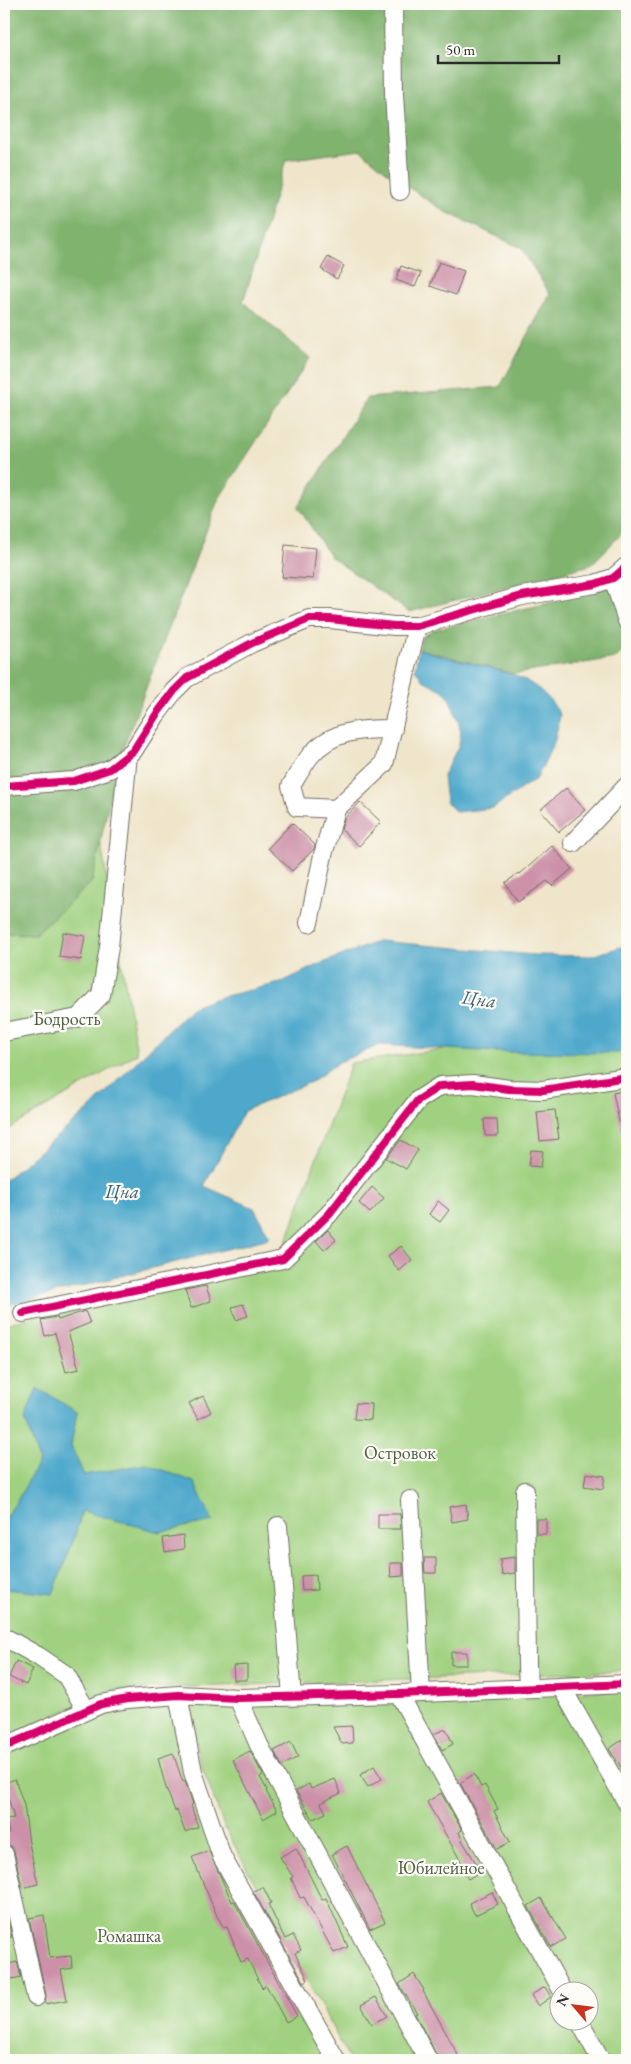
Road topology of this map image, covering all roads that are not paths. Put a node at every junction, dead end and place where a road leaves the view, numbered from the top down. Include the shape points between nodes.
1 (393, 4) edge
2 (400, 191) dead end
3 (627, 566) edge
4 (613, 578) junction
5 (627, 621) edge
6 (418, 626) junction
7 (393, 729) junction
8 (128, 755) junction
9 (4, 786) edge
10 (627, 786) edge
11 (336, 809) junction
12 (573, 844) dead end
13 (309, 923) dead end
14 (4, 1032) edge
15 (627, 1077) edge
16 (23, 1313) dead end
17 (525, 1491) dead end
18 (410, 1500) dead end
19 (278, 1526) dead end
20 (4, 1637) edge
21 (627, 1684) edge
22 (528, 1688) junction
23 (562, 1688) junction
24 (421, 1693) junction
25 (399, 1694) junction
26 (178, 1695) junction
27 (292, 1697) junction
28 (238, 1698) junction
29 (86, 1710) junction
30 (4, 1747) edge
31 (627, 1803) edge
32 (4, 1854) edge
33 (557, 1982) edge
34 (36, 1997) dead end
35 (586, 2032) edge
36 (336, 2060) edge
37 (428, 2060) edge
38 (601, 2060) edge

1 - 2 street
3 - 4 street
4 - 5 street
4 - 6 street via 522,596
6 - 7 street
6 - 8 street via 309,620 252,643 187,678 156,714
7 - 11 street via 384,764
7 - 11 street via 360,729 333,736 310,755 291,786 298,807
8 - 9 street via 110,769 74,781
8 - 14 street via 109,947 101,994 78,1018
10 - 12 street
11 - 13 street
15 - 16 street via 543,1090 473,1084 440,1086 418,1100 329,1214 283,1259
17 - 22 street
18 - 24 street
19 - 27 street
20 - 29 street via 66,1675
21 - 23 street
22 - 23 street
22 - 24 street
23 - 31 street
24 - 25 street
25 - 27 street
25 - 33 street
26 - 28 street
26 - 29 street via 128,1699
26 - 36 street via 193,1772 222,1857
27 - 28 street
28 - 37 street via 259,1745
29 - 30 street
32 - 34 street
35 - 38 street

